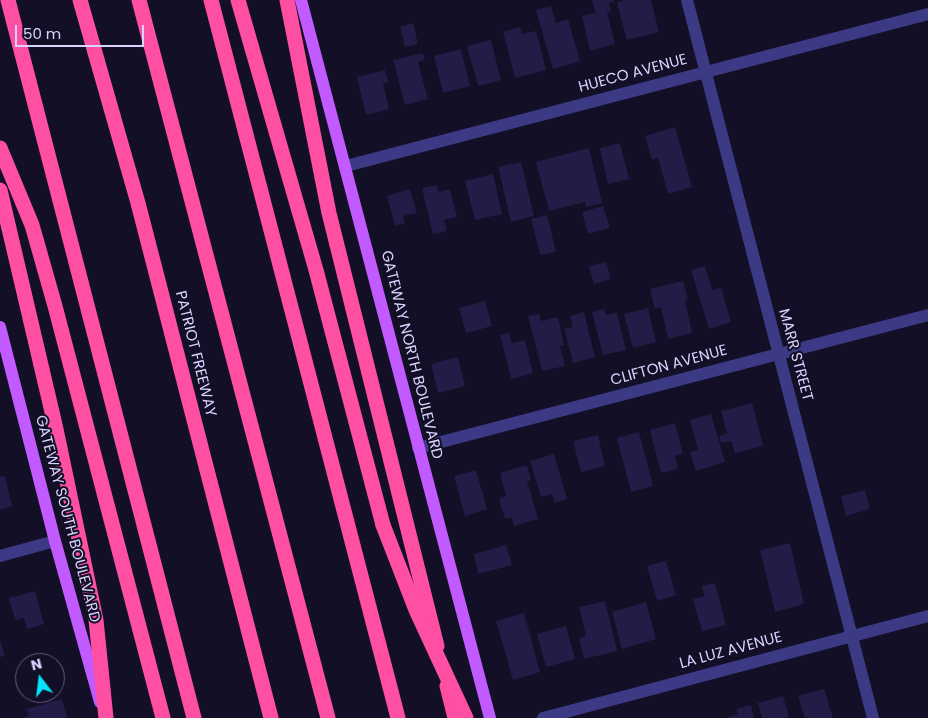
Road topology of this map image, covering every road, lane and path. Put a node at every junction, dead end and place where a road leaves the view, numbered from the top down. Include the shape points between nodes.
1 (8, 0) edge
2 (80, 0) edge
3 (139, 0) edge
4 (211, 0) edge
5 (238, 0) edge
6 (287, 0) edge
7 (301, 0) edge
8 (687, 0) edge
9 (928, 14) edge
10 (706, 72) junction
11 (0, 148) edge
12 (346, 166) junction
13 (0, 190) edge
14 (928, 315) edge
15 (0, 328) edge
16 (777, 354) junction
17 (418, 448) junction
18 (55, 541) junction
19 (0, 556) edge
20 (928, 616) edge
21 (852, 636) junction
22 (105, 718) edge
23 (163, 718) edge
24 (194, 718) edge
25 (271, 718) edge
26 (328, 718) edge
27 (398, 718) edge
28 (455, 718) edge
29 (466, 718) edge
30 (490, 718) edge
31 (543, 718) edge
32 (873, 718) edge

1 - 24 highway
2 - 25 highway, PATRIOT FREEWAY via 138,203
3 - 26 highway
4 - 27 highway
5 - 29 highway, bridge via 316,270 383,525 416,610
6 - 28 highway via 329,212
7 - 12 main road, GATEWAY NORTH BOULEVARD
8 - 10 street, MARR STREET
9 - 10 street, HUECO AVENUE
10 - 12 street, HUECO AVENUE
10 - 16 street, MARR STREET
11 - 23 highway via 32,225 56,306
12 - 17 main road, GATEWAY NORTH BOULEVARD
13 - 22 highway via 56,429 96,620
14 - 16 street, CLIFTON AVENUE
15 - 18 main road, GATEWAY SOUTH BOULEVARD
16 - 17 street, CLIFTON AVENUE
16 - 21 street, MARR STREET
17 - 30 main road, GATEWAY NORTH BOULEVARD
18 - 19 street
18 - 22 main road, GATEWAY SOUTH BOULEVARD
20 - 21 street, LA LUZ AVENUE
21 - 31 street, LA LUZ AVENUE
21 - 32 street, MARR STREET

